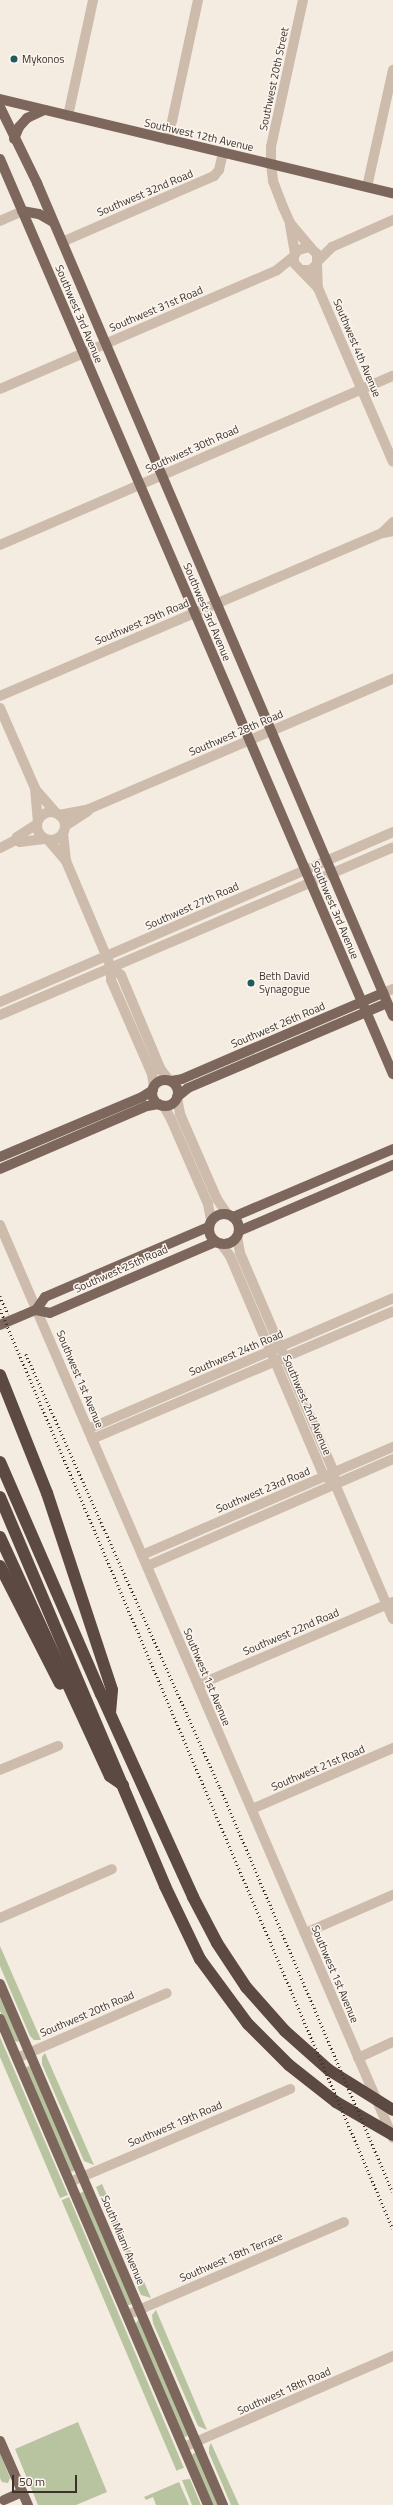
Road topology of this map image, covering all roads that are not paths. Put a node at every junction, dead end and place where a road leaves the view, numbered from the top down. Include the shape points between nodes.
1 (93, 0) edge
2 (198, 0) edge
3 (303, 0) edge
4 (393, 70) edge
5 (0, 99) edge
6 (0, 107) edge
7 (44, 110) junction
8 (68, 116) junction
9 (14, 139) junction
10 (168, 140) junction
11 (223, 153) junction
12 (0, 159) edge
13 (271, 164) junction
14 (368, 187) junction
15 (393, 193) edge
16 (22, 211) junction
17 (393, 220) edge
18 (0, 221) edge
19 (53, 222) junction
20 (290, 223) junction
21 (62, 242) junction
22 (332, 247) junction
23 (311, 248) junction
24 (295, 254) junction
25 (317, 263) junction
26 (277, 270) junction
27 (300, 270) junction
28 (318, 288) junction
29 (105, 344) junction
30 (83, 353) junction
31 (393, 376) edge
32 (0, 389) edge
33 (362, 390) junction
34 (393, 462) edge
35 (161, 476) junction
36 (140, 485) junction
37 (393, 522) edge
38 (393, 531) edge
39 (382, 533) junction
40 (0, 545) edge
41 (216, 604) junction
42 (194, 613) junction
43 (393, 680) edge
44 (0, 696) edge
45 (0, 708) edge
46 (271, 732) junction
47 (250, 740) junction
48 (35, 788) junction
49 (89, 809) junction
50 (57, 814) junction
51 (38, 822) junction
52 (64, 830) junction
53 (393, 832) edge
54 (16, 840) junction
55 (46, 840) junction
56 (393, 847) edge
57 (0, 848) edge
58 (66, 861) junction
59 (326, 861) junction
60 (305, 870) junction
61 (332, 874) junction
62 (310, 882) junction
63 (107, 956) junction
64 (111, 967) junction
65 (393, 988) edge
66 (383, 993) junction
67 (361, 1001) junction
68 (0, 1002) edge
69 (390, 1002) edge
70 (366, 1012) junction
71 (0, 1015) edge
72 (393, 1016) edge
73 (393, 1074) edge
74 (170, 1081) junction
75 (153, 1088) junction
76 (177, 1097) junction
77 (161, 1105) junction
78 (393, 1149) edge
79 (0, 1157) edge
80 (393, 1165) edge
81 (0, 1169) edge
82 (230, 1216) junction
83 (210, 1224) junction
84 (0, 1225) edge
85 (238, 1234) junction
86 (218, 1244) junction
87 (393, 1298) edge
88 (36, 1310) junction
89 (393, 1311) edge
90 (0, 1325) edge
91 (276, 1349) junction
92 (285, 1357) junction
93 (275, 1362) junction
94 (0, 1375) edge
95 (88, 1429) junction
96 (92, 1439) junction
97 (393, 1447) edge
98 (393, 1459) edge
99 (0, 1462) edge
100 (329, 1474) junction
101 (335, 1484) junction
102 (0, 1497) edge
103 (0, 1537) edge
104 (142, 1555) junction
105 (0, 1566) edge
106 (147, 1566) junction
107 (390, 1603) edge
108 (393, 1619) edge
109 (198, 1685) junction
110 (110, 1713) junction
111 (84, 1720) junction
112 (58, 1746) dead end
113 (393, 1748) edge
114 (0, 1770) edge
115 (124, 1785) junction
116 (252, 1809) junction
117 (112, 1869) dead end
118 (393, 1896) edge
119 (0, 1918) edge
120 (305, 1933) junction
121 (0, 1984) edge
122 (167, 1993) dead end
123 (0, 2019) edge
124 (393, 2042) edge
125 (29, 2052) junction
126 (17, 2058) junction
127 (358, 2058) junction
128 (290, 2089) dead end
129 (393, 2110) edge
130 (393, 2136) edge
131 (82, 2176) junction
132 (70, 2182) junction
133 (344, 2222) dead end
134 (139, 2310) junction
135 (127, 2315) junction
136 (393, 2356) edge
137 (0, 2441) edge
138 (196, 2442) junction
139 (184, 2447) junction
140 (22, 2492) junction
141 (3, 2499) edge
142 (28, 2505) edge
143 (208, 2505) edge
144 (223, 2505) edge

1 - 8 street
2 - 10 street
3 - 13 street, Southwest 20th Street via 271,146
4 - 14 street
5 - 7 main road, Southwest 12th Avenue
6 - 9 main road, Southwest 3rd Avenue
7 - 8 main road, Southwest 12th Avenue
7 - 9 main road via 27,118 19,127
8 - 10 main road, Southwest 12th Avenue
9 - 19 main road, Southwest 3rd Avenue via 37,183
10 - 11 main road, Southwest 12th Avenue
11 - 13 main road, Southwest 12th Avenue
11 - 21 street, Southwest 32nd Road via 219,170 214,176
12 - 16 main road, Southwest 3rd Avenue
13 - 14 main road, Southwest 12th Avenue
13 - 20 street via 275,186
14 - 15 main road, Southwest 12th Avenue
16 - 18 street
16 - 19 main road via 39,214
16 - 30 main road, Southwest 3rd Avenue
17 - 22 street
19 - 21 main road, Southwest 3rd Avenue
20 - 23 street
20 - 24 street
21 - 29 main road, Southwest 3rd Avenue
22 - 23 street
22 - 25 street
23 - 24 street via 301,248
23 - 25 street via 317,254
24 - 26 street, Southwest 31st Road
24 - 27 street via 294,263
25 - 27 street via 310,270
25 - 28 street, Southwest 4th Avenue
26 - 27 street, Southwest 31st Road
26 - 29 street, Southwest 31st Road
27 - 28 street, Southwest 4th Avenue
28 - 33 street, Southwest 4th Avenue
29 - 30 street, Southwest 31st Road
29 - 35 main road, Southwest 3rd Avenue
30 - 32 street, Southwest 31st Road
30 - 36 main road, Southwest 3rd Avenue
31 - 33 street, Southwest 30th Road
33 - 34 street, Southwest 4th Avenue
33 - 35 street, Southwest 30th Road
35 - 36 street, Southwest 30th Road
35 - 41 main road, Southwest 3rd Avenue
36 - 40 street, Southwest 30th Road
36 - 42 main road, Southwest 3rd Avenue
37 - 39 street, Southwest 29th Road
38 - 39 street, Southwest 29th Road
39 - 41 street, Southwest 29th Road
41 - 42 street, Southwest 29th Road
41 - 46 main road, Southwest 3rd Avenue
42 - 44 street, Southwest 29th Road
42 - 47 main road, Southwest 3rd Avenue
43 - 46 street, Southwest 28th Road
45 - 48 street
46 - 47 street, Southwest 28th Road
46 - 59 main road, Southwest 3rd Avenue
47 - 49 street, Southwest 28th Road
47 - 60 main road, Southwest 3rd Avenue
48 - 50 street
48 - 51 street
49 - 50 street, Southwest 28th Road
49 - 52 street, Southwest 28th Road via 87,814
50 - 51 street via 44,814
50 - 52 street
51 - 54 street
51 - 55 street via 38,832
52 - 55 street via 55,840
52 - 58 street
53 - 59 street, Southwest 27th Road
54 - 55 street
54 - 57 street
55 - 58 street
56 - 61 street
58 - 63 street
59 - 60 street, Southwest 27th Road
59 - 61 main road, Southwest 3rd Avenue
60 - 62 main road, Southwest 3rd Avenue
60 - 63 street, Southwest 27th Road
61 - 62 street
61 - 66 main road, Southwest 3rd Avenue
62 - 64 street
62 - 67 main road, Southwest 3rd Avenue
63 - 64 street
63 - 68 street, Southwest 27th Road
64 - 71 street
64 - 74 street via 121,975 161,1070
64 - 75 street via 111,980 152,1074
65 - 66 street, Southwest 26th Road
66 - 67 main road, Southwest 26th Road
66 - 69 main road, Southwest 3rd Avenue
67 - 70 main road, Southwest 3rd Avenue
67 - 74 main road, Southwest 26th Road via 184,1078
69 - 70 main road, Southwest 26th Road
69 - 72 main road, Southwest 3rd Avenue
70 - 73 main road, Southwest 3rd Avenue
70 - 76 main road, Southwest 26th Road via 188,1088
74 - 75 main road via 162,1080
74 - 76 main road via 178,1090
75 - 77 main road via 154,1099
75 - 79 main road via 142,1096
76 - 77 main road via 171,1104
76 - 82 street via 180,1114 217,1199
77 - 81 main road via 146,1106
77 - 83 street via 171,1119 208,1204
78 - 82 main road
80 - 85 main road
82 - 83 main road via 218,1215
82 - 85 main road via 238,1223
83 - 86 main road via 210,1237
83 - 88 main road, Southwest 25th Road via 45,1297
84 - 88 street, Southwest 1st Avenue
85 - 86 main road via 229,1244
85 - 91 street, Southwest 2nd Avenue via 240,1253
86 - 88 main road, Southwest 25th Road via 50,1314
86 - 91 street, Southwest 2nd Avenue via 229,1253
87 - 91 street, Southwest 24th Road
88 - 90 main road, Southwest 25th Road
88 - 95 street, Southwest 1st Avenue
89 - 92 street, Southwest 24th Road
91 - 92 street, Southwest 2nd Avenue
91 - 93 street, Southwest 2nd Avenue
91 - 95 street, Southwest 24th Road
92 - 93 street, Southwest 24th Road
92 - 100 street, Southwest 2nd Avenue
93 - 96 street, Southwest 24th Road
93 - 100 street, Southwest 2nd Avenue
94 - 110 highway via 47,1493 112,1690
95 - 96 street, Southwest 1st Avenue
96 - 104 street, Southwest 1st Avenue
97 - 100 street, Southwest 23rd Road
98 - 101 street, Southwest 23rd Road
99 - 110 highway
100 - 101 street, Southwest 2nd Avenue
100 - 104 street, Southwest 23rd Road
101 - 106 street, Southwest 23rd Road
101 - 107 street, Southwest 2nd Avenue
102 - 115 highway
103 - 111 highway
104 - 106 street, Southwest 1st Avenue
105 - 111 highway via 73,1710
106 - 109 street, Southwest 1st Avenue
107 - 108 street, Southwest 2nd Avenue
107 - 109 street, Southwest 22nd Road
109 - 116 street, Southwest 1st Avenue
110 - 129 highway via 204,1920 246,1987 285,2031 307,2051 356,2088
111 - 115 highway via 110,1776
112 - 114 street
113 - 116 street, Southwest 21st Road
115 - 130 highway via 190,1940 212,1977 248,2024 288,2065 319,2090
116 - 120 street, Southwest 1st Avenue
117 - 119 street
118 - 120 street
120 - 127 street, Southwest 1st Avenue
121 - 125 main road, South Miami Avenue
122 - 125 street, Southwest 20th Road
123 - 126 main road
124 - 127 street
125 - 126 street, Southwest 20th Road
125 - 131 main road, South Miami Avenue
126 - 132 main road
127 - 130 street, Southwest 1st Avenue
128 - 131 street, Southwest 19th Road
131 - 132 street, Southwest 19th Road
131 - 134 main road, South Miami Avenue
132 - 135 main road
133 - 134 street, Southwest 18th Terrace
134 - 135 street, Southwest 18th Terrace
134 - 138 main road, South Miami Avenue
135 - 139 main road
136 - 138 street, Southwest 18th Road
137 - 140 main road
138 - 139 street, Southwest 18th Road
138 - 144 main road, South Miami Avenue
139 - 143 main road
140 - 141 main road
140 - 142 main road

